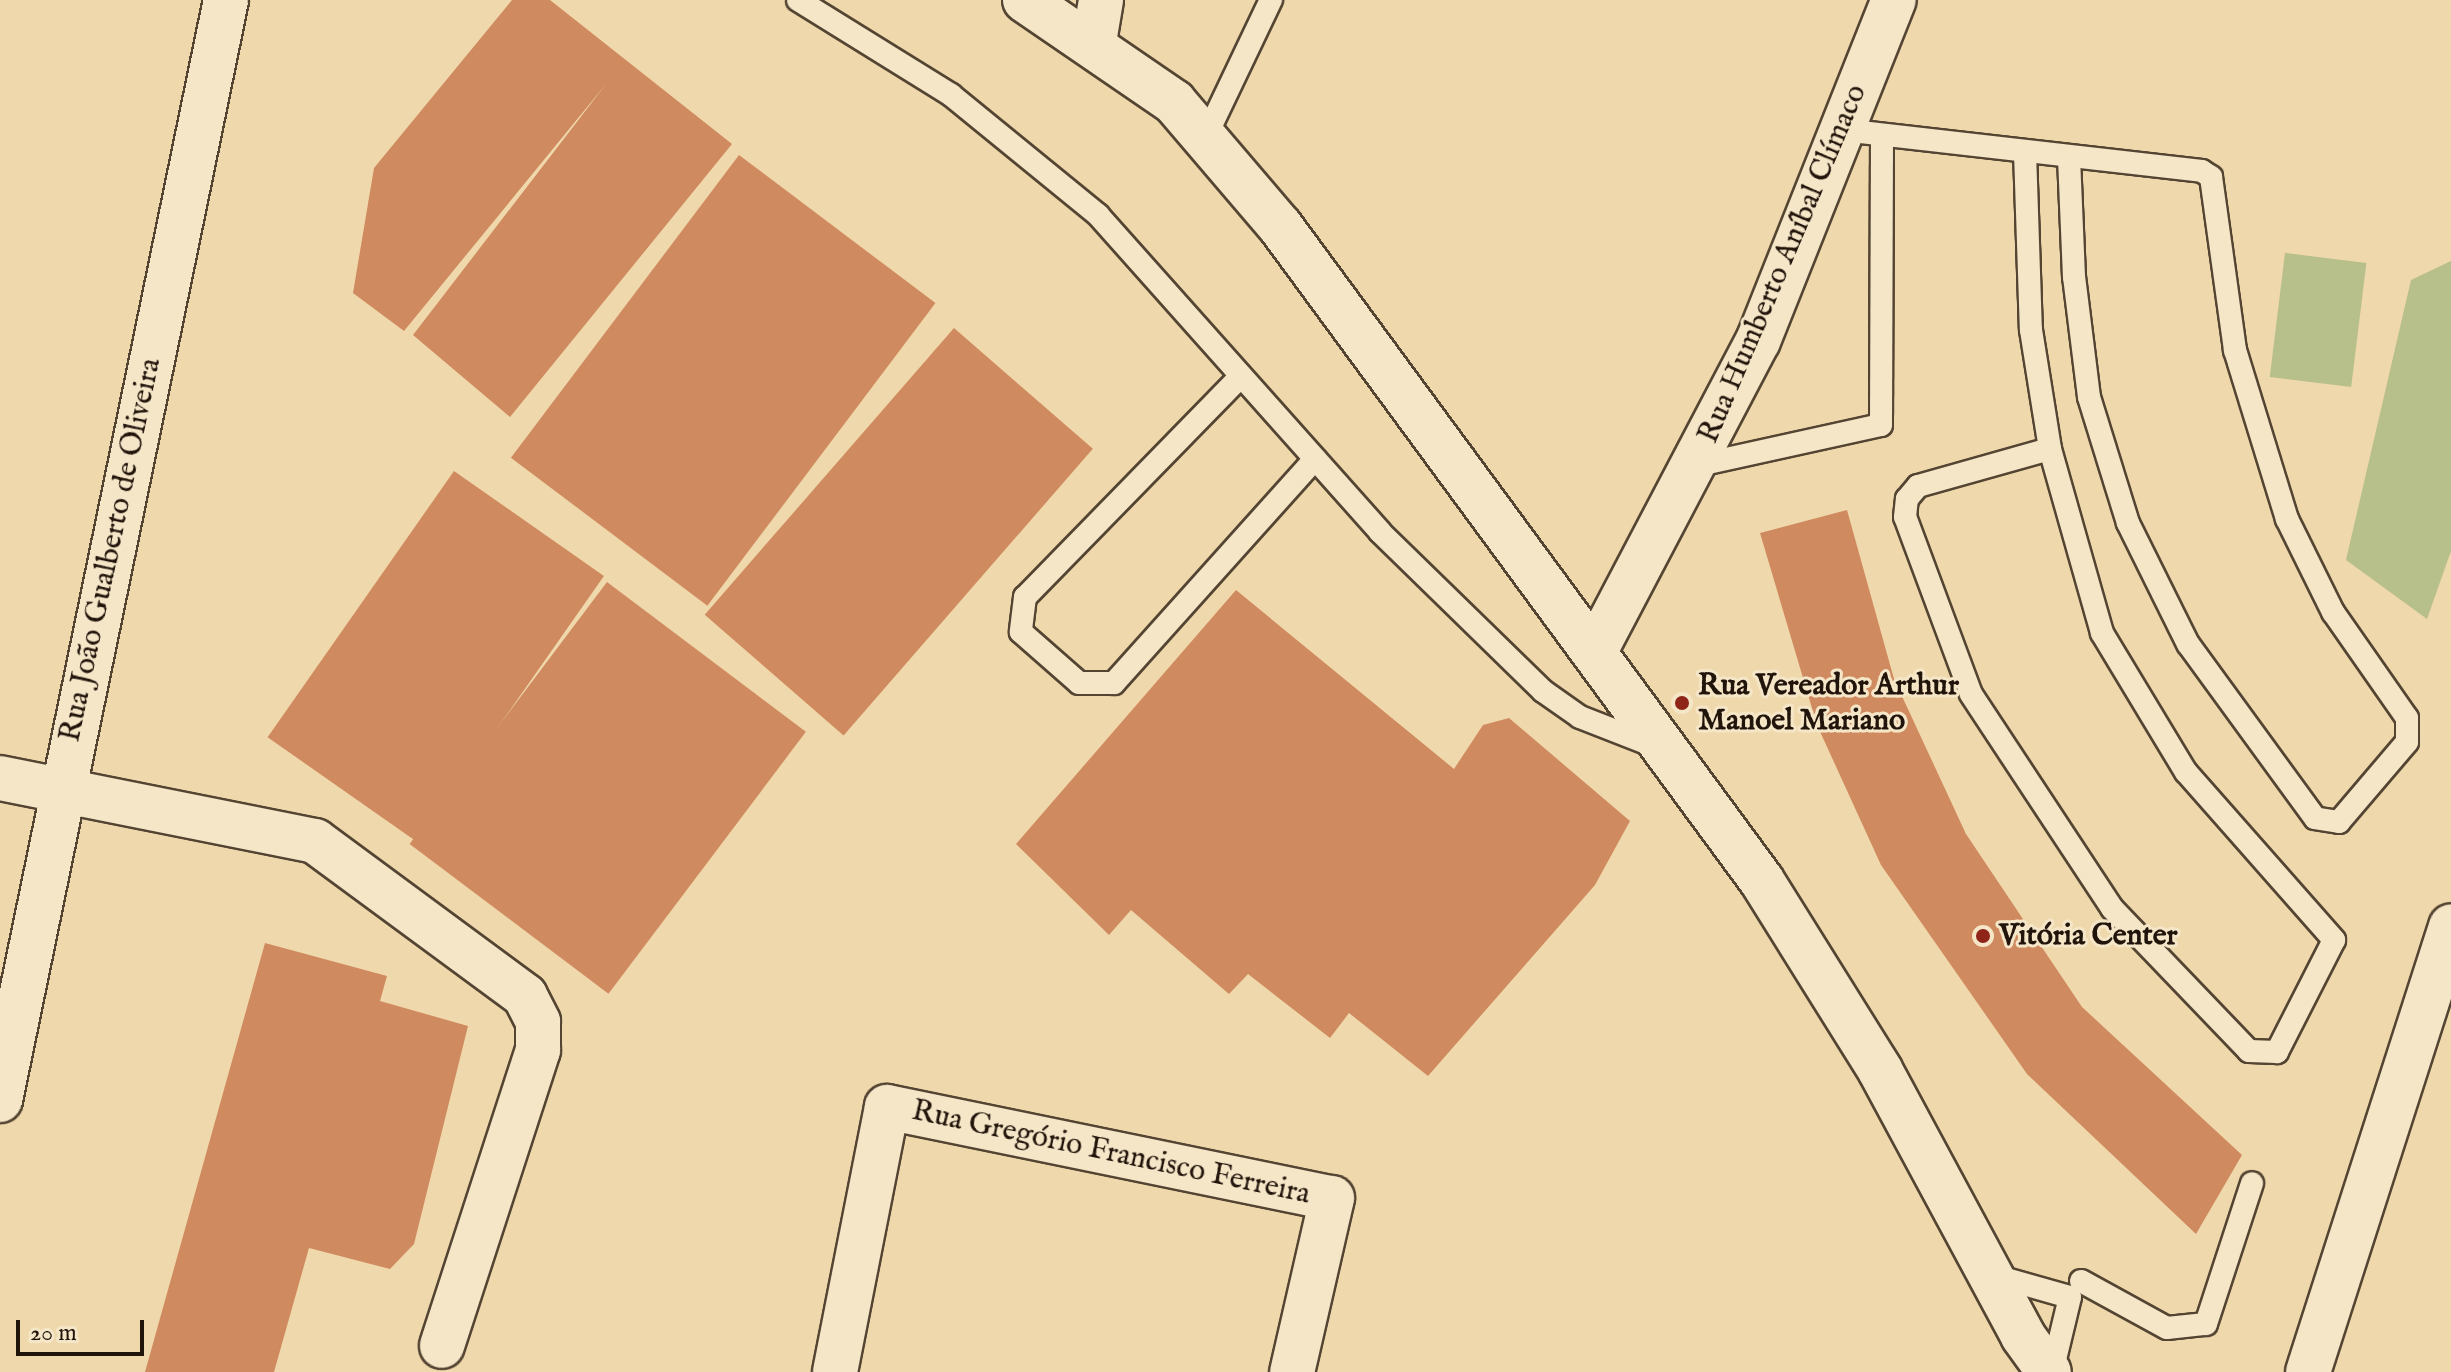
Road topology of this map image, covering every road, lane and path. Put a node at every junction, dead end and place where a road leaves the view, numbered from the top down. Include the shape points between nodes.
1 (226, 0) edge
2 (798, 0) edge
3 (1025, 0) edge
4 (1101, 0) edge
5 (1271, 0) edge
6 (1894, 0) edge
7 (1094, 42) junction
8 (1862, 133) junction
9 (1206, 136) junction
10 (2025, 152) junction
11 (2069, 157) junction
12 (1241, 376) junction
13 (2050, 449) junction
14 (1315, 459) junction
15 (1699, 465) junction
16 (1595, 651) junction
17 (1661, 748) junction
18 (0, 778) edge
19 (61, 790) junction
20 (2451, 926) edge
21 (0, 1100) edge
22 (2252, 1183) dead end
23 (1988, 1274) junction
24 (2081, 1281) dead end
25 (442, 1346) dead end
26 (835, 1372) edge
27 (1292, 1372) edge
28 (2051, 1372) edge
29 (2308, 1372) edge

1 - 19 street, Rua João Gualberto de Oliveira
2 - 12 lane via 877,44 1020,147 1098,215
3 - 7 street
4 - 7 street
5 - 9 lane
6 - 8 street, Rua Humberto Aníbal Clímaco
7 - 9 street
8 - 10 lane
8 - 15 street, Rua Humberto Aníbal Clímaco
8 - 15 lane via 1881,425
9 - 16 street
10 - 11 lane
10 - 13 lane via 2031,330
11 - 11 lane via 2202,171 2215,187 2235,350 2287,519 2333,612 2410,730 2339,822 2315,818 2188,644 2128,523 2089,397 2074,277
12 - 14 lane
12 - 14 lane via 1025,597 1021,632 1079,683 1114,683
13 - 13 lane via 2102,633 2186,772 2334,940 2277,1052 2249,1051 2112,908 1971,694 1905,517 1907,499 1918,486
14 - 17 lane via 1543,691 1580,717
15 - 16 street, Rua Humberto Aníbal Clímaco
16 - 17 street
17 - 23 street via 1762,881 1872,1056
18 - 19 street
19 - 21 street, Rua João Gualberto de Oliveira
19 - 25 street via 315,841 525,996 538,1022 538,1050
20 - 29 street
22 - 24 lane via 2206,1324 2167,1328
23 - 28 street
23 - 28 lane via 2070,1297
26 - 27 street, Rua Gregório Francisco Ferreira via 887,1107 1332,1198

